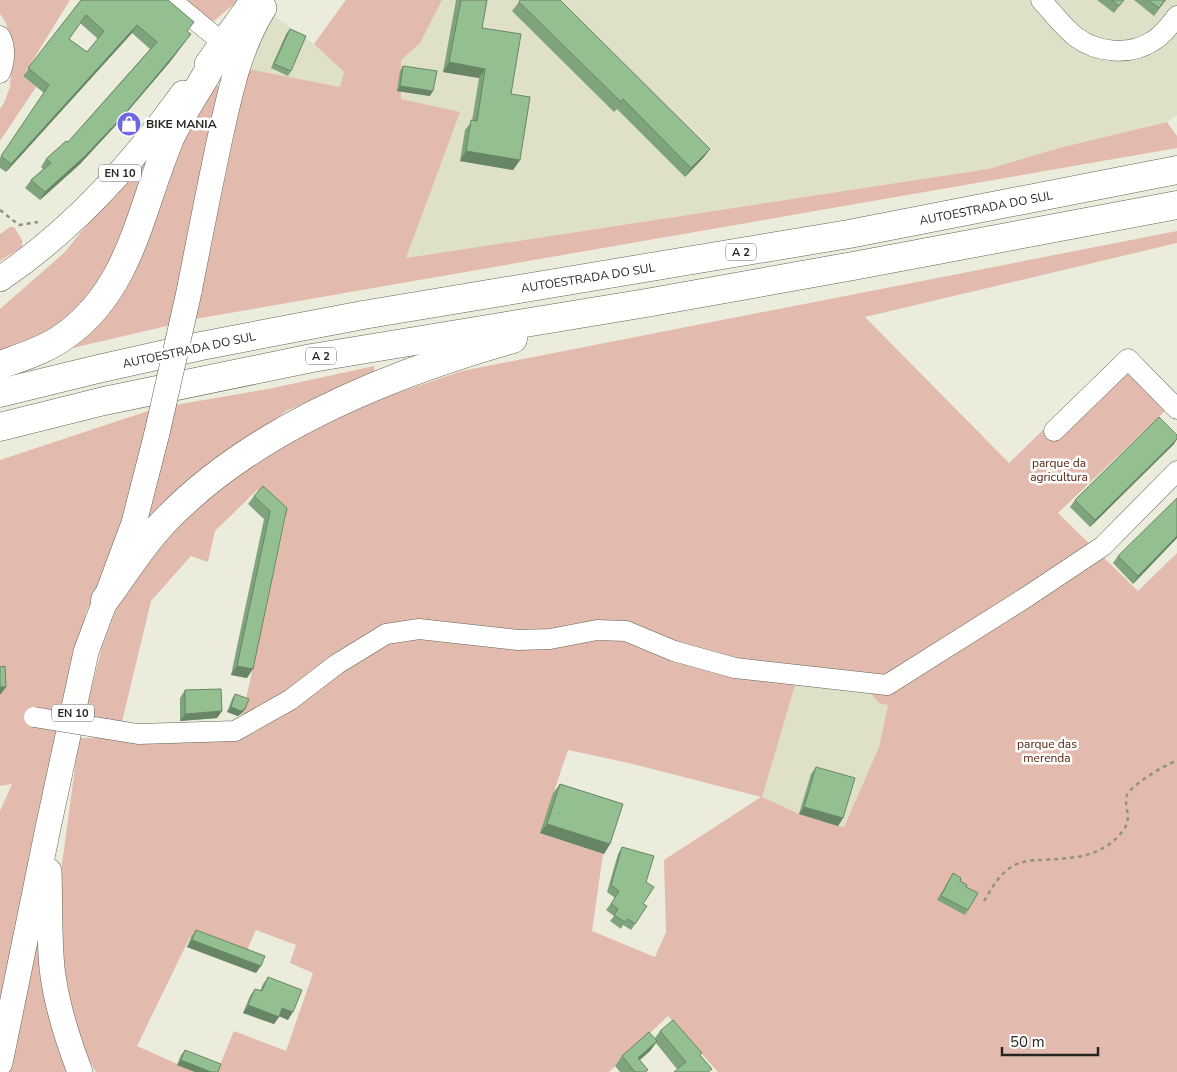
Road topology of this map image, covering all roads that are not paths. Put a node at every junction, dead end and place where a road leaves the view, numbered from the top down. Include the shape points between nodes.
1 (171, 0) edge
2 (253, 0) edge
3 (269, 0) edge
4 (1041, 0) edge
5 (1177, 16) edge
6 (0, 36) edge
7 (216, 41) junction
8 (0, 74) edge
9 (1177, 170) edge
10 (1177, 205) edge
11 (0, 280) edge
12 (646, 303) junction
13 (0, 365) edge
14 (98, 369) junction
15 (0, 372) edge
16 (0, 393) edge
17 (1177, 409) edge
18 (0, 427) edge
19 (1054, 431) dead end
20 (1177, 471) edge
21 (105, 600) junction
22 (34, 717) dead end
23 (48, 828) junction
24 (0, 1063) edge
25 (80, 1072) edge

1 - 7 street
2 - 7 main road, EN 10
3 - 21 main road, EN 10, bridge via 244,47 235,79 157,433 134,523
4 - 5 street via 1076,36 1098,48 1111,50 1126,51 1153,42
6 - 8 street via 4,64
7 - 11 main road, EN 10 via 159,126 111,183 60,231
7 - 13 highway via 210,70 170,139 131,248 111,288 98,306 65,336
9 - 14 highway, AUTOESTRADA DO SUL / A 2 via 839,236 363,315
10 - 12 highway, A 2
12 - 18 highway, A 2 via 312,358 104,401
12 - 21 highway via 488,346 422,368 353,395 290,428 256,447 184,502 160,526
14 - 15 highway via 52,365
14 - 16 highway, AUTOESTRADA DO SUL / A 2
17 - 19 street via 1128,359
20 - 22 street, bridge via 1104,546 887,685 735,668 674,652 626,631 597,630 550,639 518,640 419,629 386,634 290,700 235,731 138,734
21 - 23 main road, EN 10 via 86,652
23 - 24 main road, EN 10
23 - 25 main road via 52,968 62,1023

